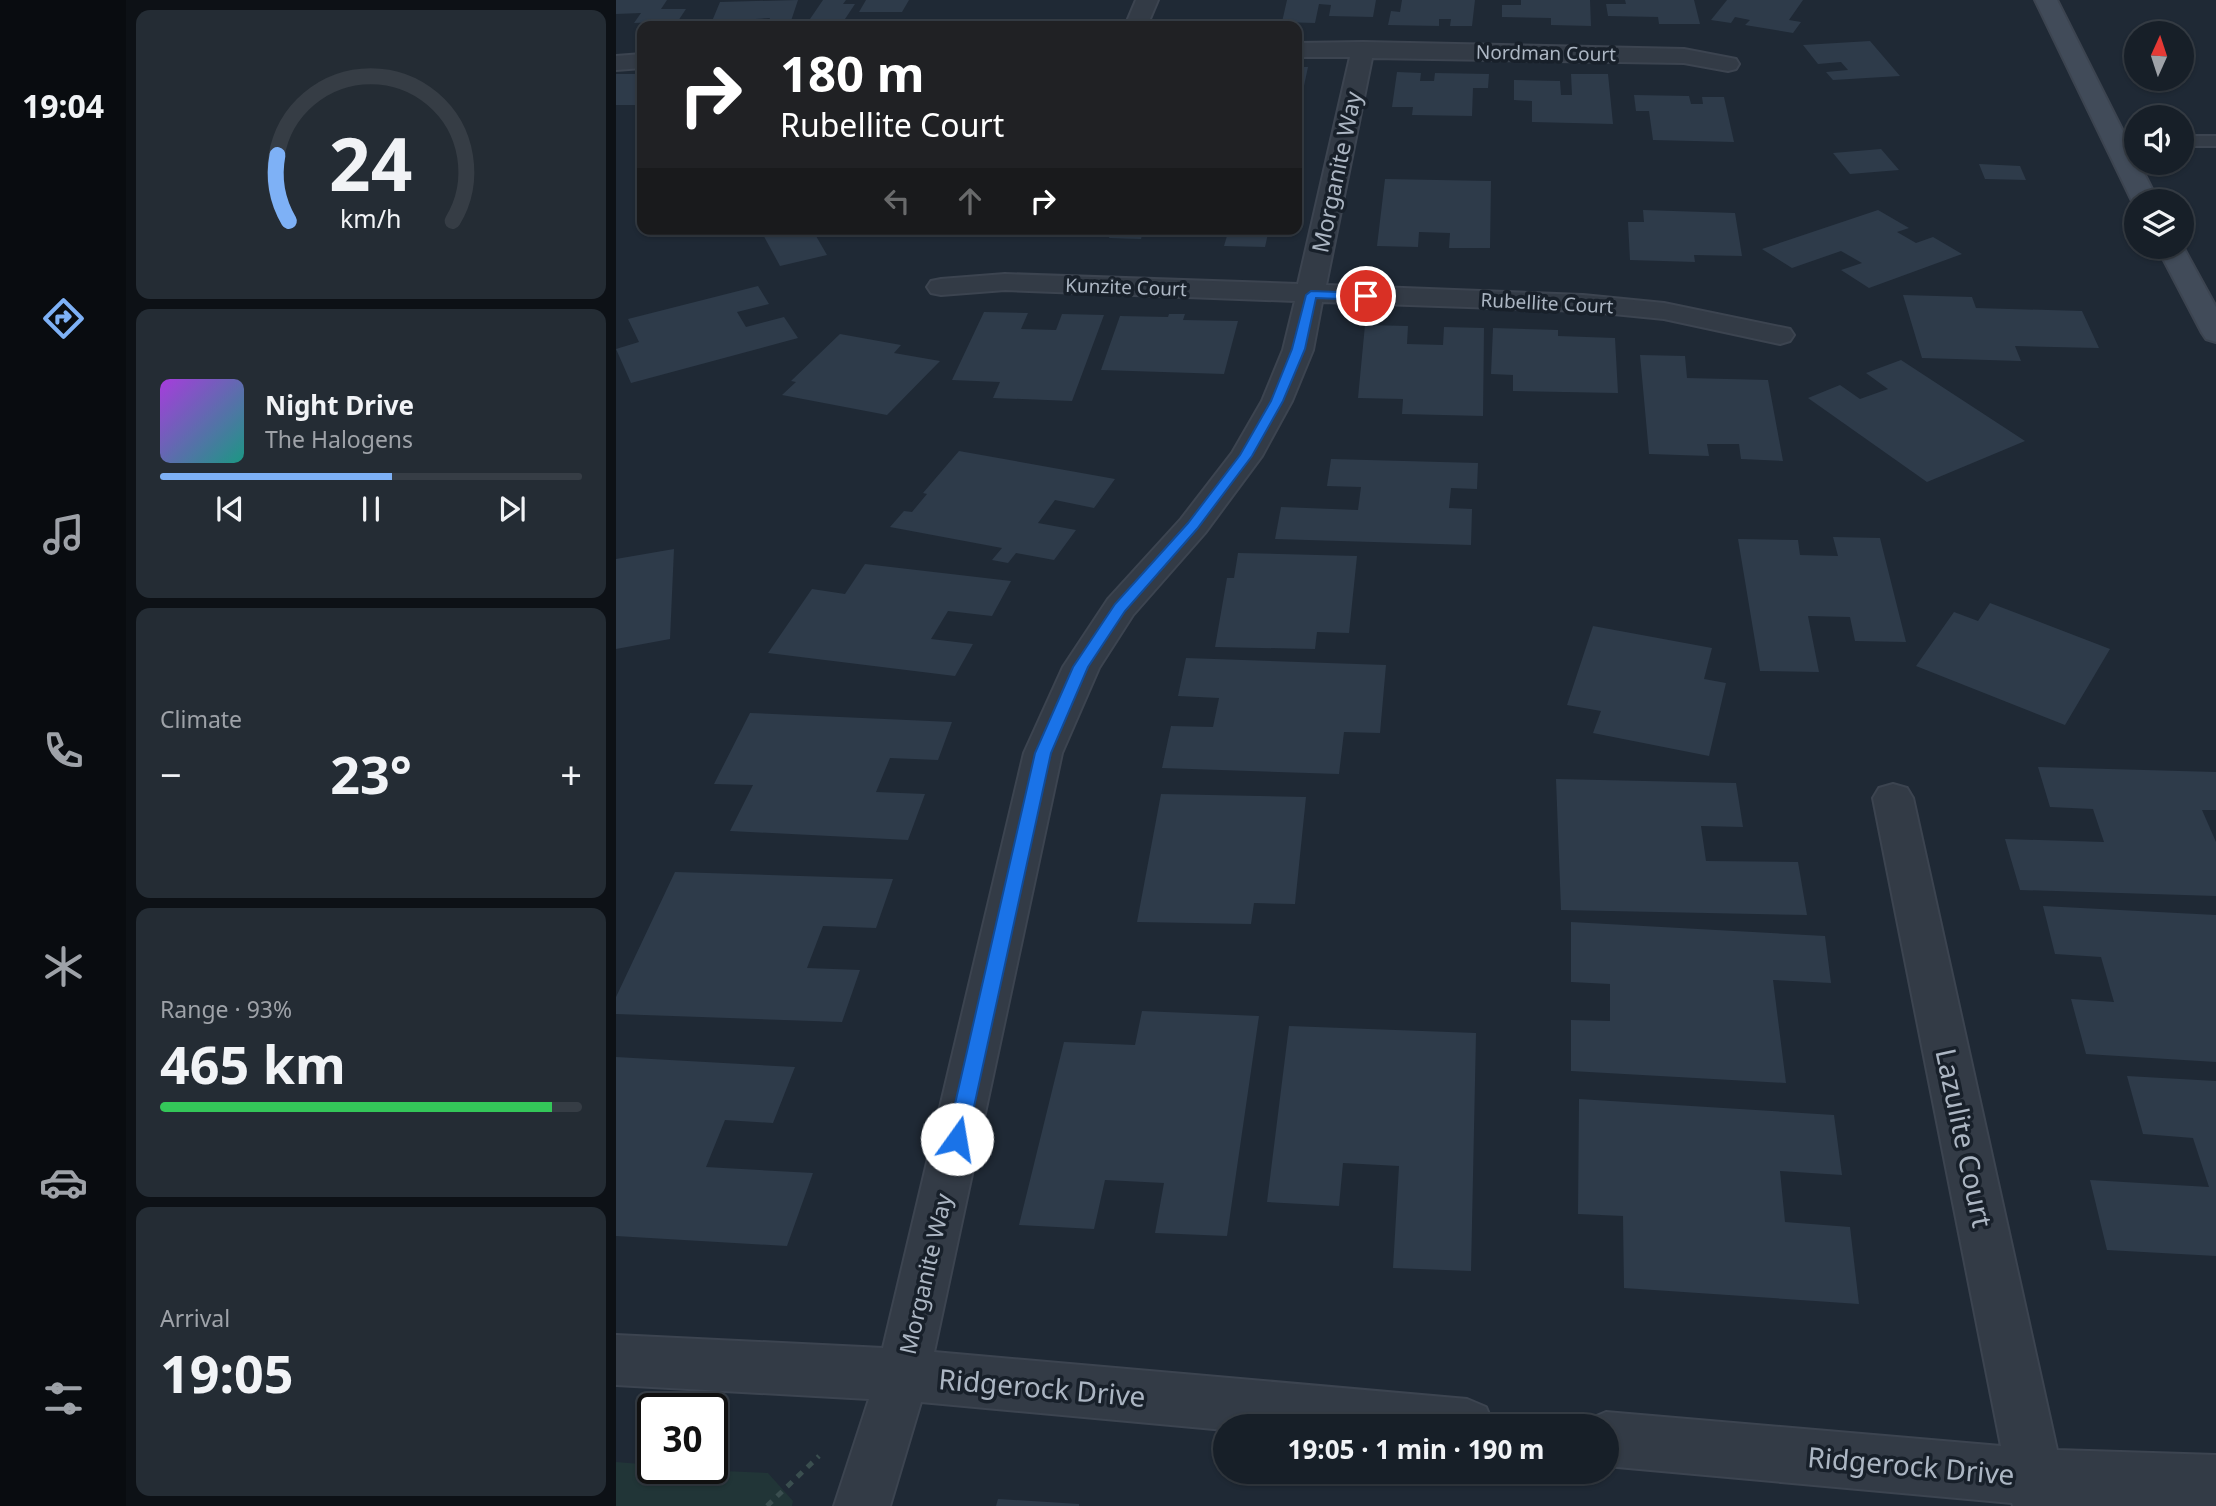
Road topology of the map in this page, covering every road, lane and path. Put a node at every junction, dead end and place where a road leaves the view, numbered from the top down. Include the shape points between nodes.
1 (1147, 0) edge
2 (2046, 0) edge
3 (1138, 21) edge
4 (1363, 49) junction
5 (1302, 50) edge
6 (637, 61) edge
7 (616, 63) edge
8 (1728, 64) dead end
9 (2113, 140) junction
10 (2124, 140) edge
11 (2194, 141) edge
12 (2216, 141) edge
13 (2140, 189) edge
14 (2176, 259) edge
15 (941, 288) dead end
16 (1311, 295) junction
17 (2216, 333) edge
18 (1780, 335) dead end
19 (1894, 798) dead end
20 (616, 1360) edge
21 (903, 1375) junction
22 (1334, 1414) edge
23 (1619, 1441) edge
24 (2216, 1483) edge
25 (2038, 1492) edge
26 (862, 1506) edge

1 - 3 street
2 - 9 main road
4 - 5 street, Nordman Court
4 - 8 street, Nordman Court via 1684,56
4 - 16 street, Morganite Way
6 - 7 street
9 - 10 lane
9 - 13 main road
11 - 12 lane
14 - 17 main road
15 - 16 street, Kunzite Court via 1005,282
16 - 18 street, Rubellite Court via 1583,303 1664,311
16 - 21 street, Morganite Way via 1298,349 1277,401 1246,456 1193,526 1120,607 1081,667 1043,753
19 - 25 street, Lazulite Court
20 - 21 street, Ridgerock Drive
21 - 22 street, Ridgerock Drive
21 - 26 street, Morganite Way
23 - 25 street, Ridgerock Drive
24 - 25 street, Ridgerock Drive

